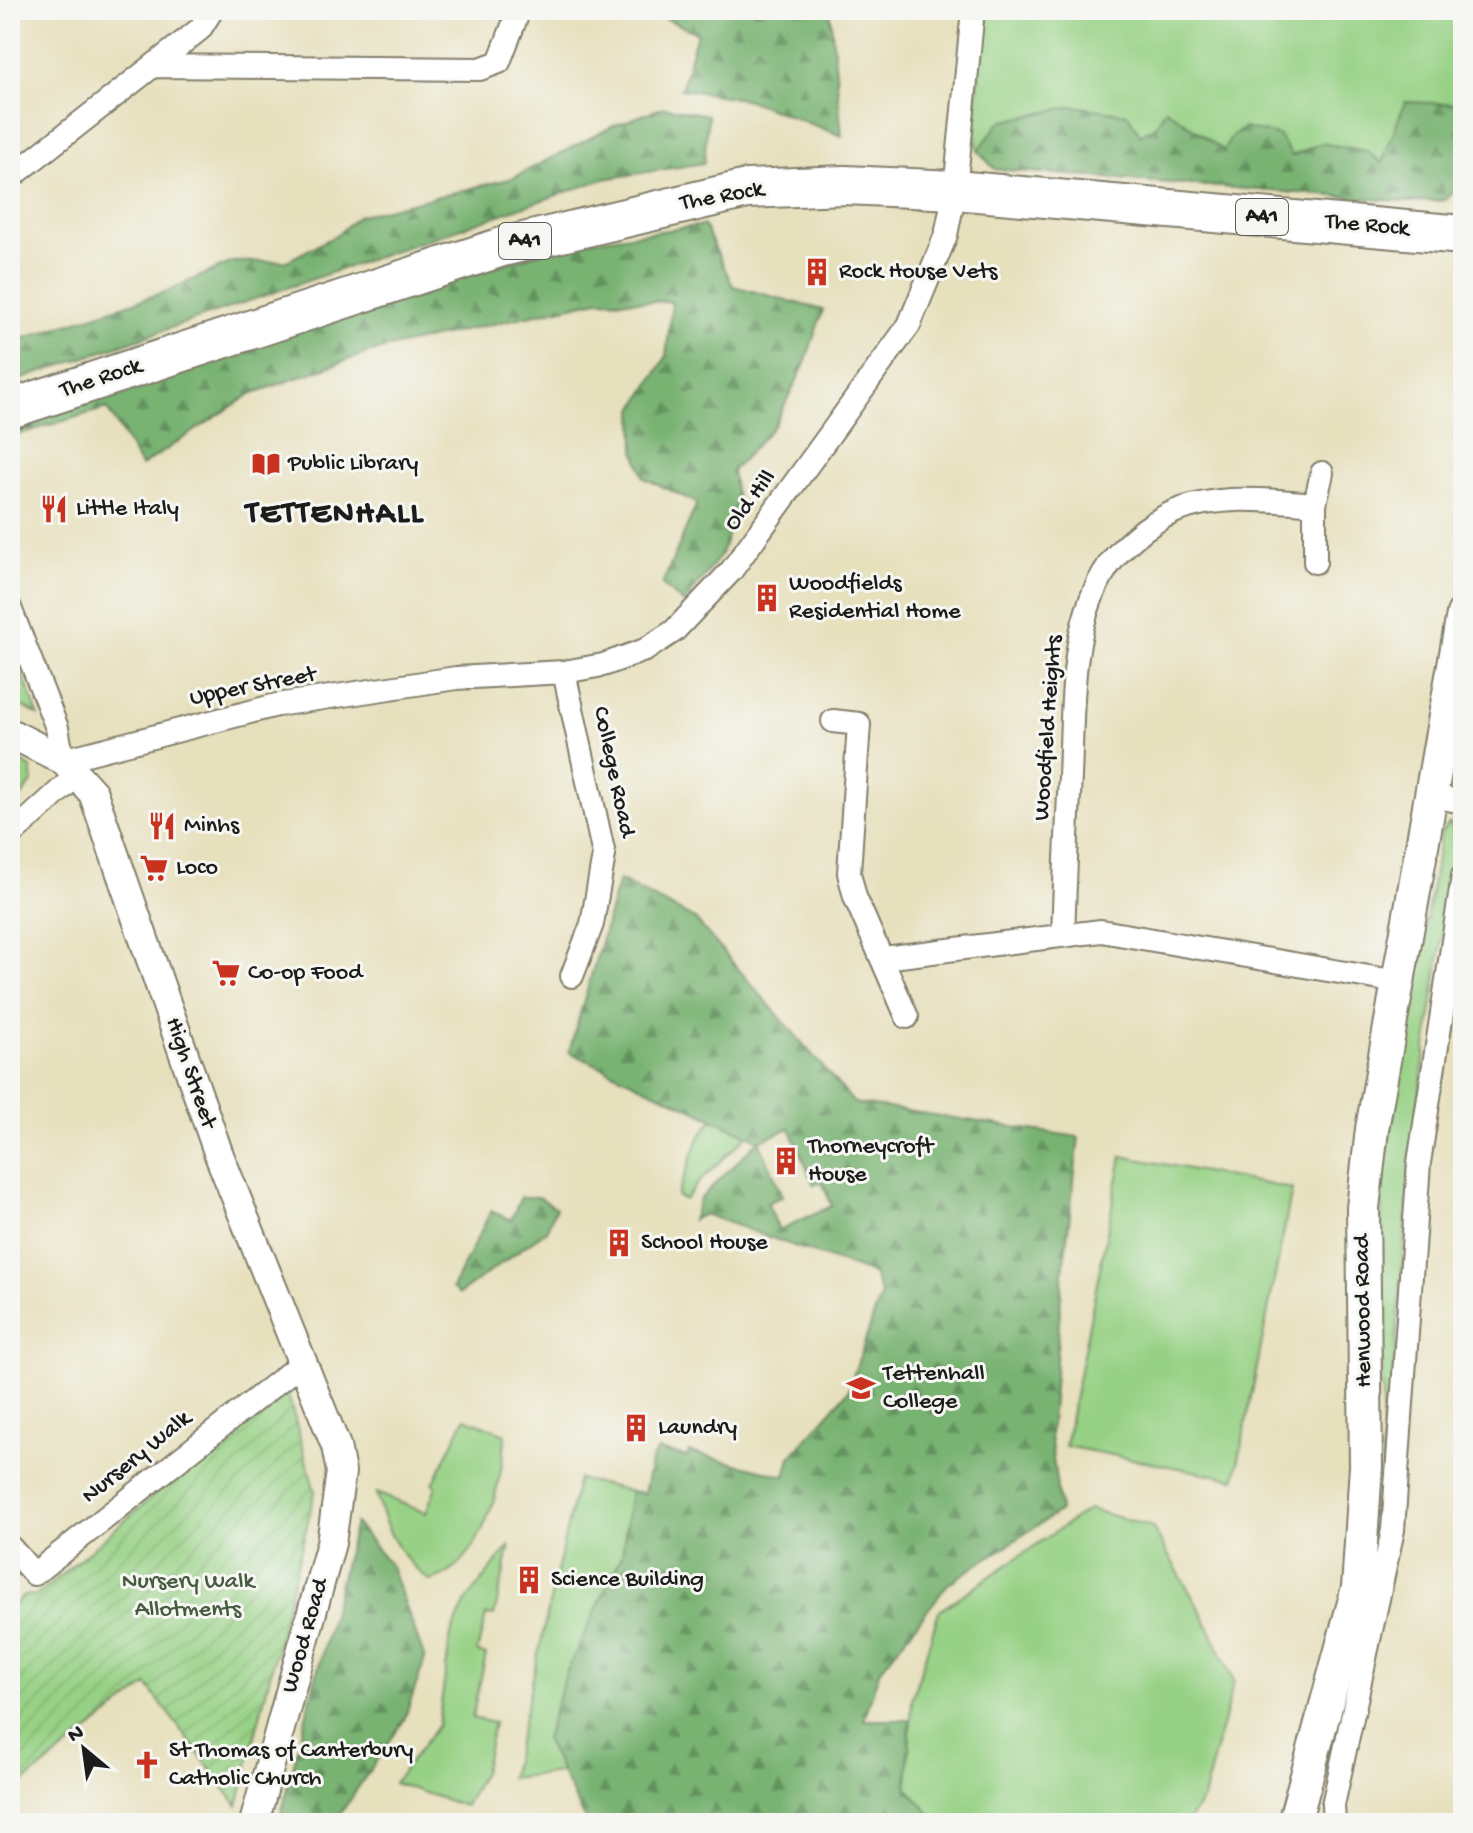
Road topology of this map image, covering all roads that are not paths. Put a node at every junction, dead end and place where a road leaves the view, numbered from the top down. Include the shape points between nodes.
1 (212, 10) edge
2 (519, 10) edge
3 (973, 10) edge
4 (155, 66) junction
5 (10, 178) edge
6 (955, 190) junction
7 (1463, 235) edge
8 (10, 409) edge
9 (1322, 473) dead end
10 (1315, 504) junction
11 (1315, 562) dead end
12 (10, 608) edge
13 (1463, 614) edge
14 (564, 672) junction
15 (456, 678) joint
16 (833, 721) dead end
17 (10, 733) edge
18 (70, 767) junction
19 (1448, 799) edge
20 (10, 836) edge
21 (1463, 876) edge
22 (1063, 935) junction
23 (884, 958) junction
24 (572, 976) dead end
25 (1398, 982) junction
26 (907, 1017) dead end
27 (303, 1362) junction
28 (336, 1446) joint
29 (10, 1547) edge
30 (252, 1821) edge
31 (1294, 1823) edge
32 (1334, 1823) edge

1 - 4 street via 200,29
2 - 4 street via 499,62 480,69
3 - 6 street, Old Hill
4 - 5 street
6 - 7 highway, The Rock / A41
6 - 8 highway, The Rock / A41 via 845,185 747,189 622,216 449,263
6 - 14 street, Old Hill via 946,235 909,325 731,571 674,631 645,650
9 - 10 street
10 - 11 street
10 - 22 street, Woodfield Heights via 1260,499 1176,511 1122,549 1103,574 1084,618 1073,708
12 - 18 street
13 - 19 main road, Henwood Road
14 - 15 street, Old Hill
14 - 24 street, College Road via 604,855 592,924
15 - 18 street, Upper Street via 277,705
16 - 23 street via 859,724 849,873
17 - 18 street
18 - 20 street
18 - 27 street, High Street via 93,793 207,1123
19 - 25 main road, Henwood Road
21 - 32 street, Henwood Road via 1419,1163 1393,1530 1333,1805
22 - 23 street
22 - 25 street via 1101,931
23 - 26 street
25 - 31 main road, Henwood Road via 1363,1208 1366,1466 1358,1588
27 - 28 street, High Street
27 - 29 street, Nursery Walk via 34,1574
28 - 30 street, Wood Road via 341,1472 331,1543

